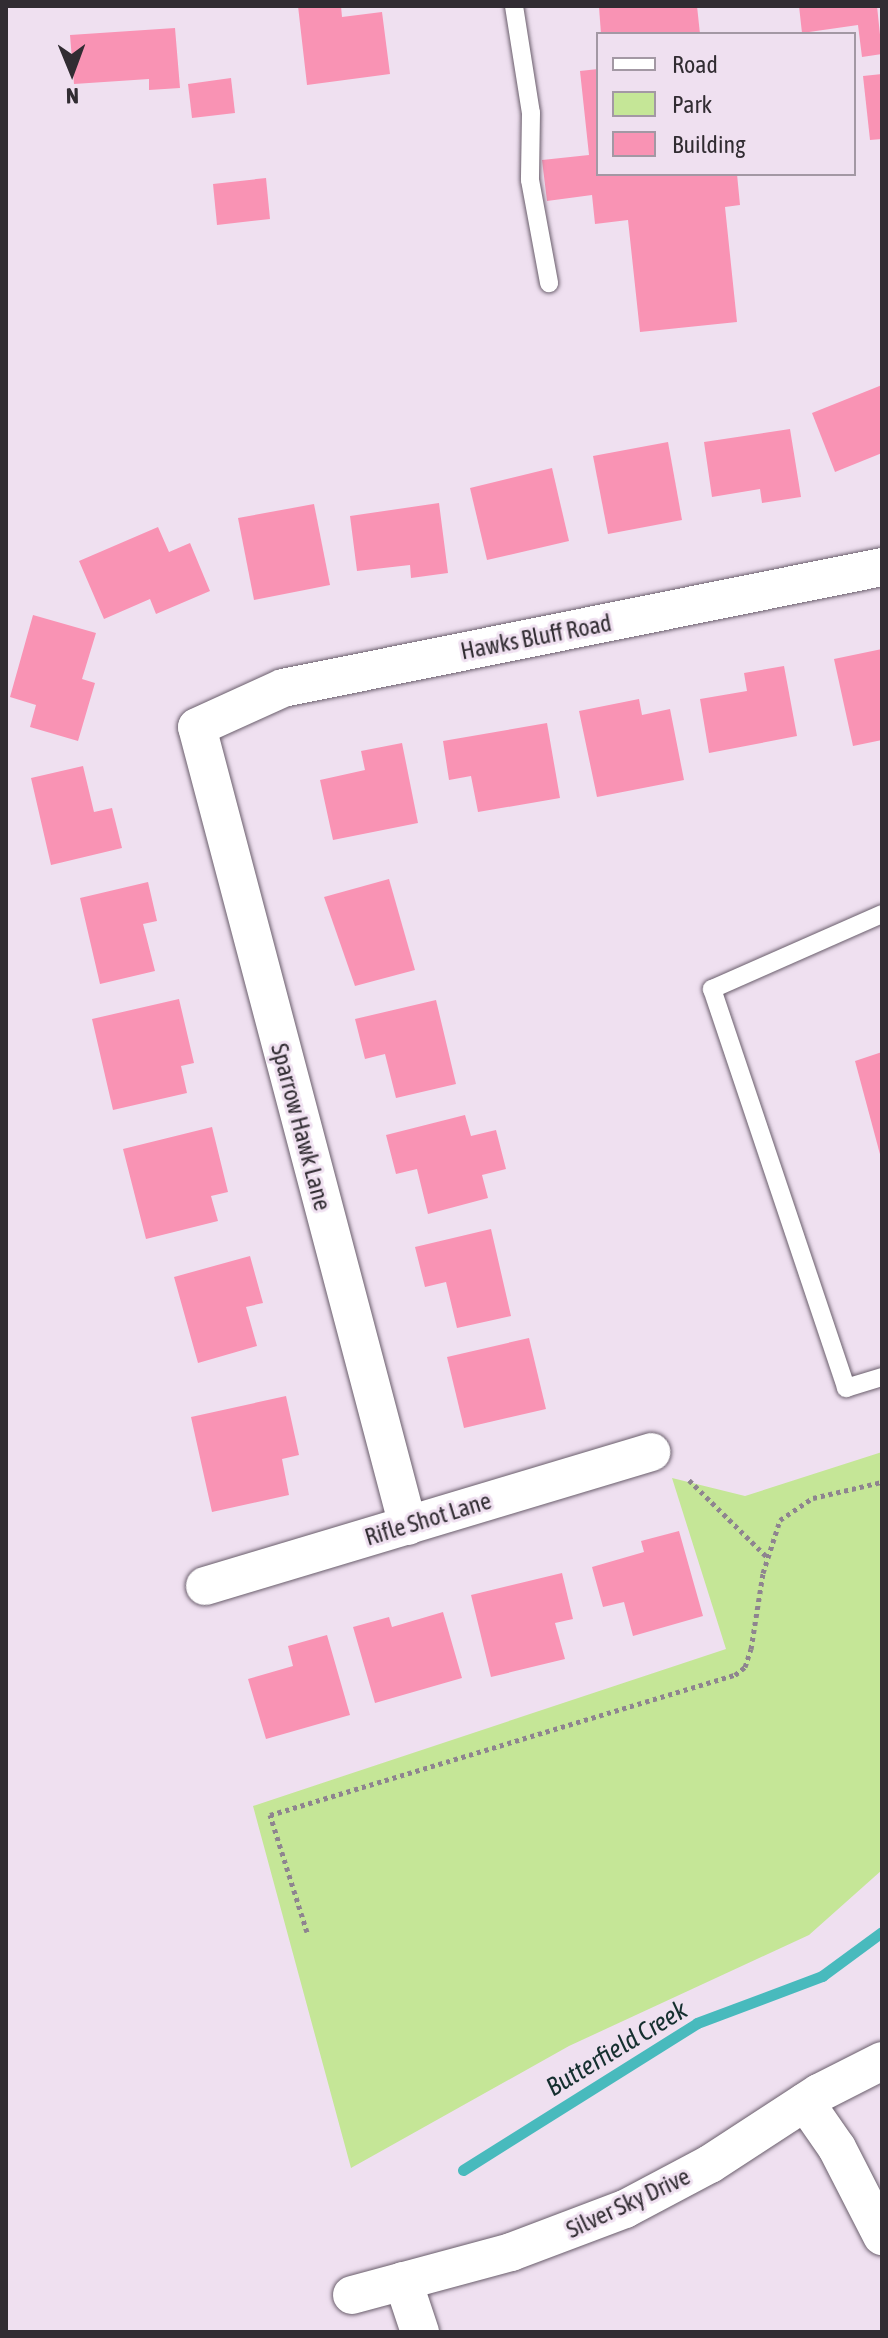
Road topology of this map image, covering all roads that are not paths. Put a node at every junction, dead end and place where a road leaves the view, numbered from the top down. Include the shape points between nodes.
1 (514, 6) edge
2 (549, 283) dead end
3 (882, 567) edge
4 (197, 727) joint
5 (882, 914) edge
6 (882, 1377) edge
7 (651, 1452) dead end
8 (408, 1526) junction
9 (205, 1586) dead end
10 (882, 2061) edge
11 (805, 2102) junction
12 (882, 2236) edge
13 (403, 2281) junction
14 (352, 2295) dead end
15 (420, 2332) edge

1 - 2 lane via 531,113 530,180
3 - 4 street, Hawks Bluff Road via 283,688
4 - 8 street, Sparrow Hawk Lane
5 - 6 lane via 712,989 846,1388
7 - 8 street, Rifle Shot Lane
8 - 9 street, Rifle Shot Lane
10 - 11 street, Silver Sky Drive
11 - 12 street via 837,2148
11 - 13 street, Silver Sky Drive via 710,2164 625,2209 511,2252
13 - 14 street, Silver Sky Drive
13 - 15 street

